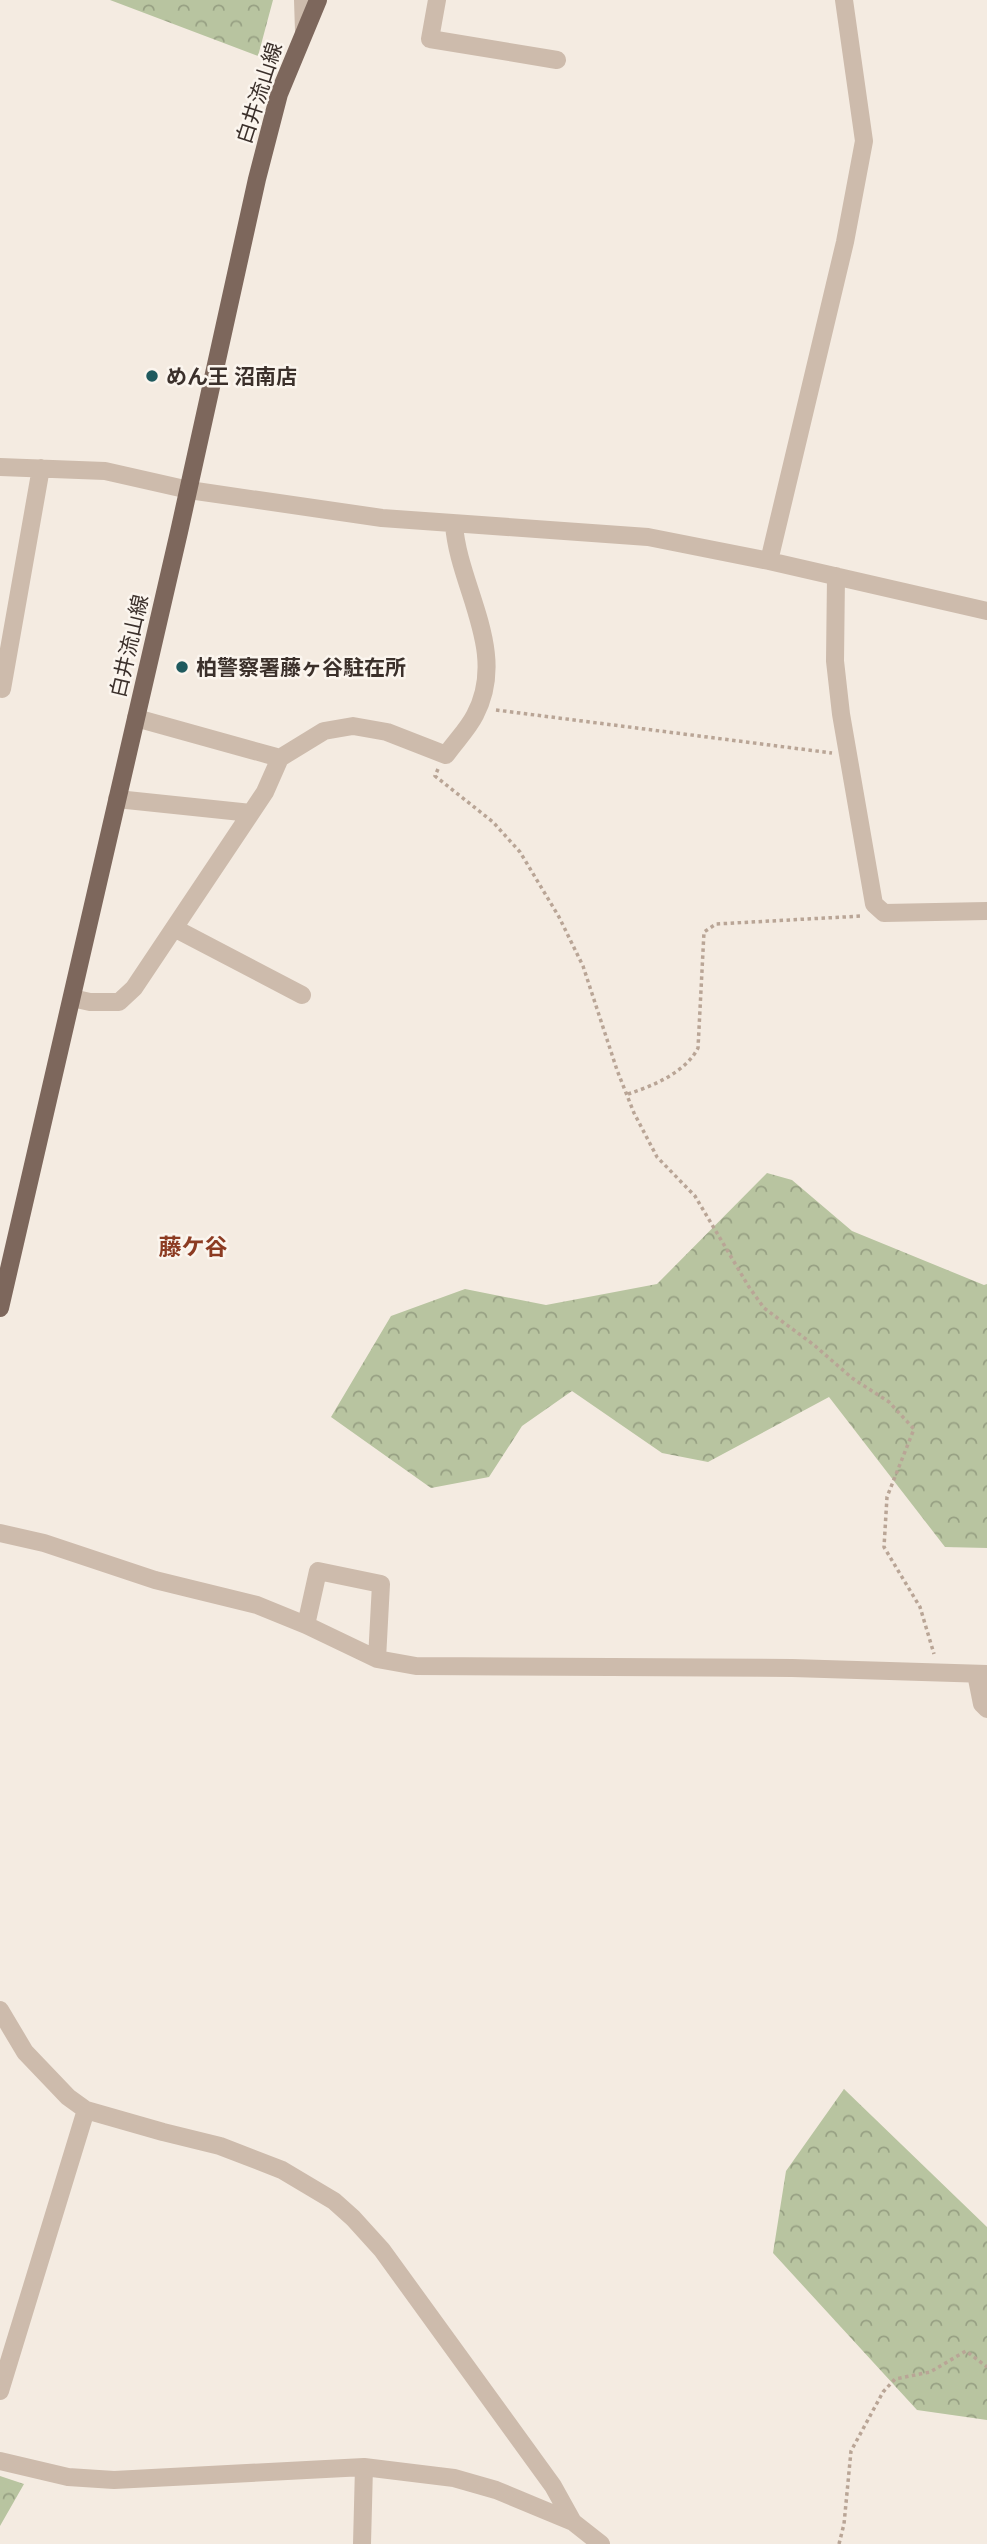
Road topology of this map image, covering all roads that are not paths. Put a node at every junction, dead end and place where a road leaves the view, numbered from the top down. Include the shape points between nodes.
1 (303, 0) edge
2 (318, 0) edge
3 (437, 0) edge
4 (844, 0) edge
5 (304, 30) junction
6 (557, 60) dead end
7 (0, 467) edge
8 (41, 468) junction
9 (189, 490) junction
10 (454, 524) junction
11 (769, 561) junction
12 (836, 576) junction
13 (987, 611) edge
14 (2, 689) edge
15 (136, 718) junction
16 (280, 758) junction
17 (117, 799) junction
18 (251, 813) junction
19 (987, 911) edge
20 (174, 928) junction
21 (302, 995) dead end
22 (72, 998) junction
23 (0, 1308) edge
24 (0, 1533) edge
25 (306, 1625) junction
26 (377, 1659) junction
27 (982, 1674) edge
28 (987, 1709) edge
29 (0, 2010) edge
30 (86, 2110) junction
31 (0, 2391) edge
32 (0, 2461) edge
33 (364, 2467) junction
34 (573, 2522) junction
35 (362, 2544) edge
36 (601, 2544) edge

1 - 5 street
2 - 5 main road, 白井流山線
3 - 6 street via 430,39
4 - 11 street via 864,141 862,162
5 - 9 main road, 白井流山線 via 279,94 257,179
7 - 8 street
8 - 9 street via 105,471
8 - 14 street
9 - 10 street
9 - 15 main road, 白井流山線
10 - 11 street via 648,537
10 - 16 street via 487,663 475,716 446,755 387,732 353,726 324,732
11 - 12 street
12 - 13 street
12 - 19 street via 835,660 874,904 884,913
15 - 16 street
15 - 17 main road, 白井流山線
16 - 18 street
17 - 18 street
17 - 22 main road, 白井流山線
18 - 20 street
20 - 21 street
20 - 22 street via 134,988 119,1002
22 - 23 main road, 白井流山線
24 - 25 street via 257,1605
25 - 26 street
25 - 26 street via 318,1571 381,1584
26 - 27 street via 416,1666 752,1667
27 - 28 street via 982,1704
29 - 30 street via 24,2052
30 - 31 street
30 - 34 street via 220,2146 282,2170 334,2201 382,2250 553,2486
32 - 33 street via 68,2477 114,2480
33 - 34 street via 454,2479 496,2490
33 - 35 street
34 - 36 street

